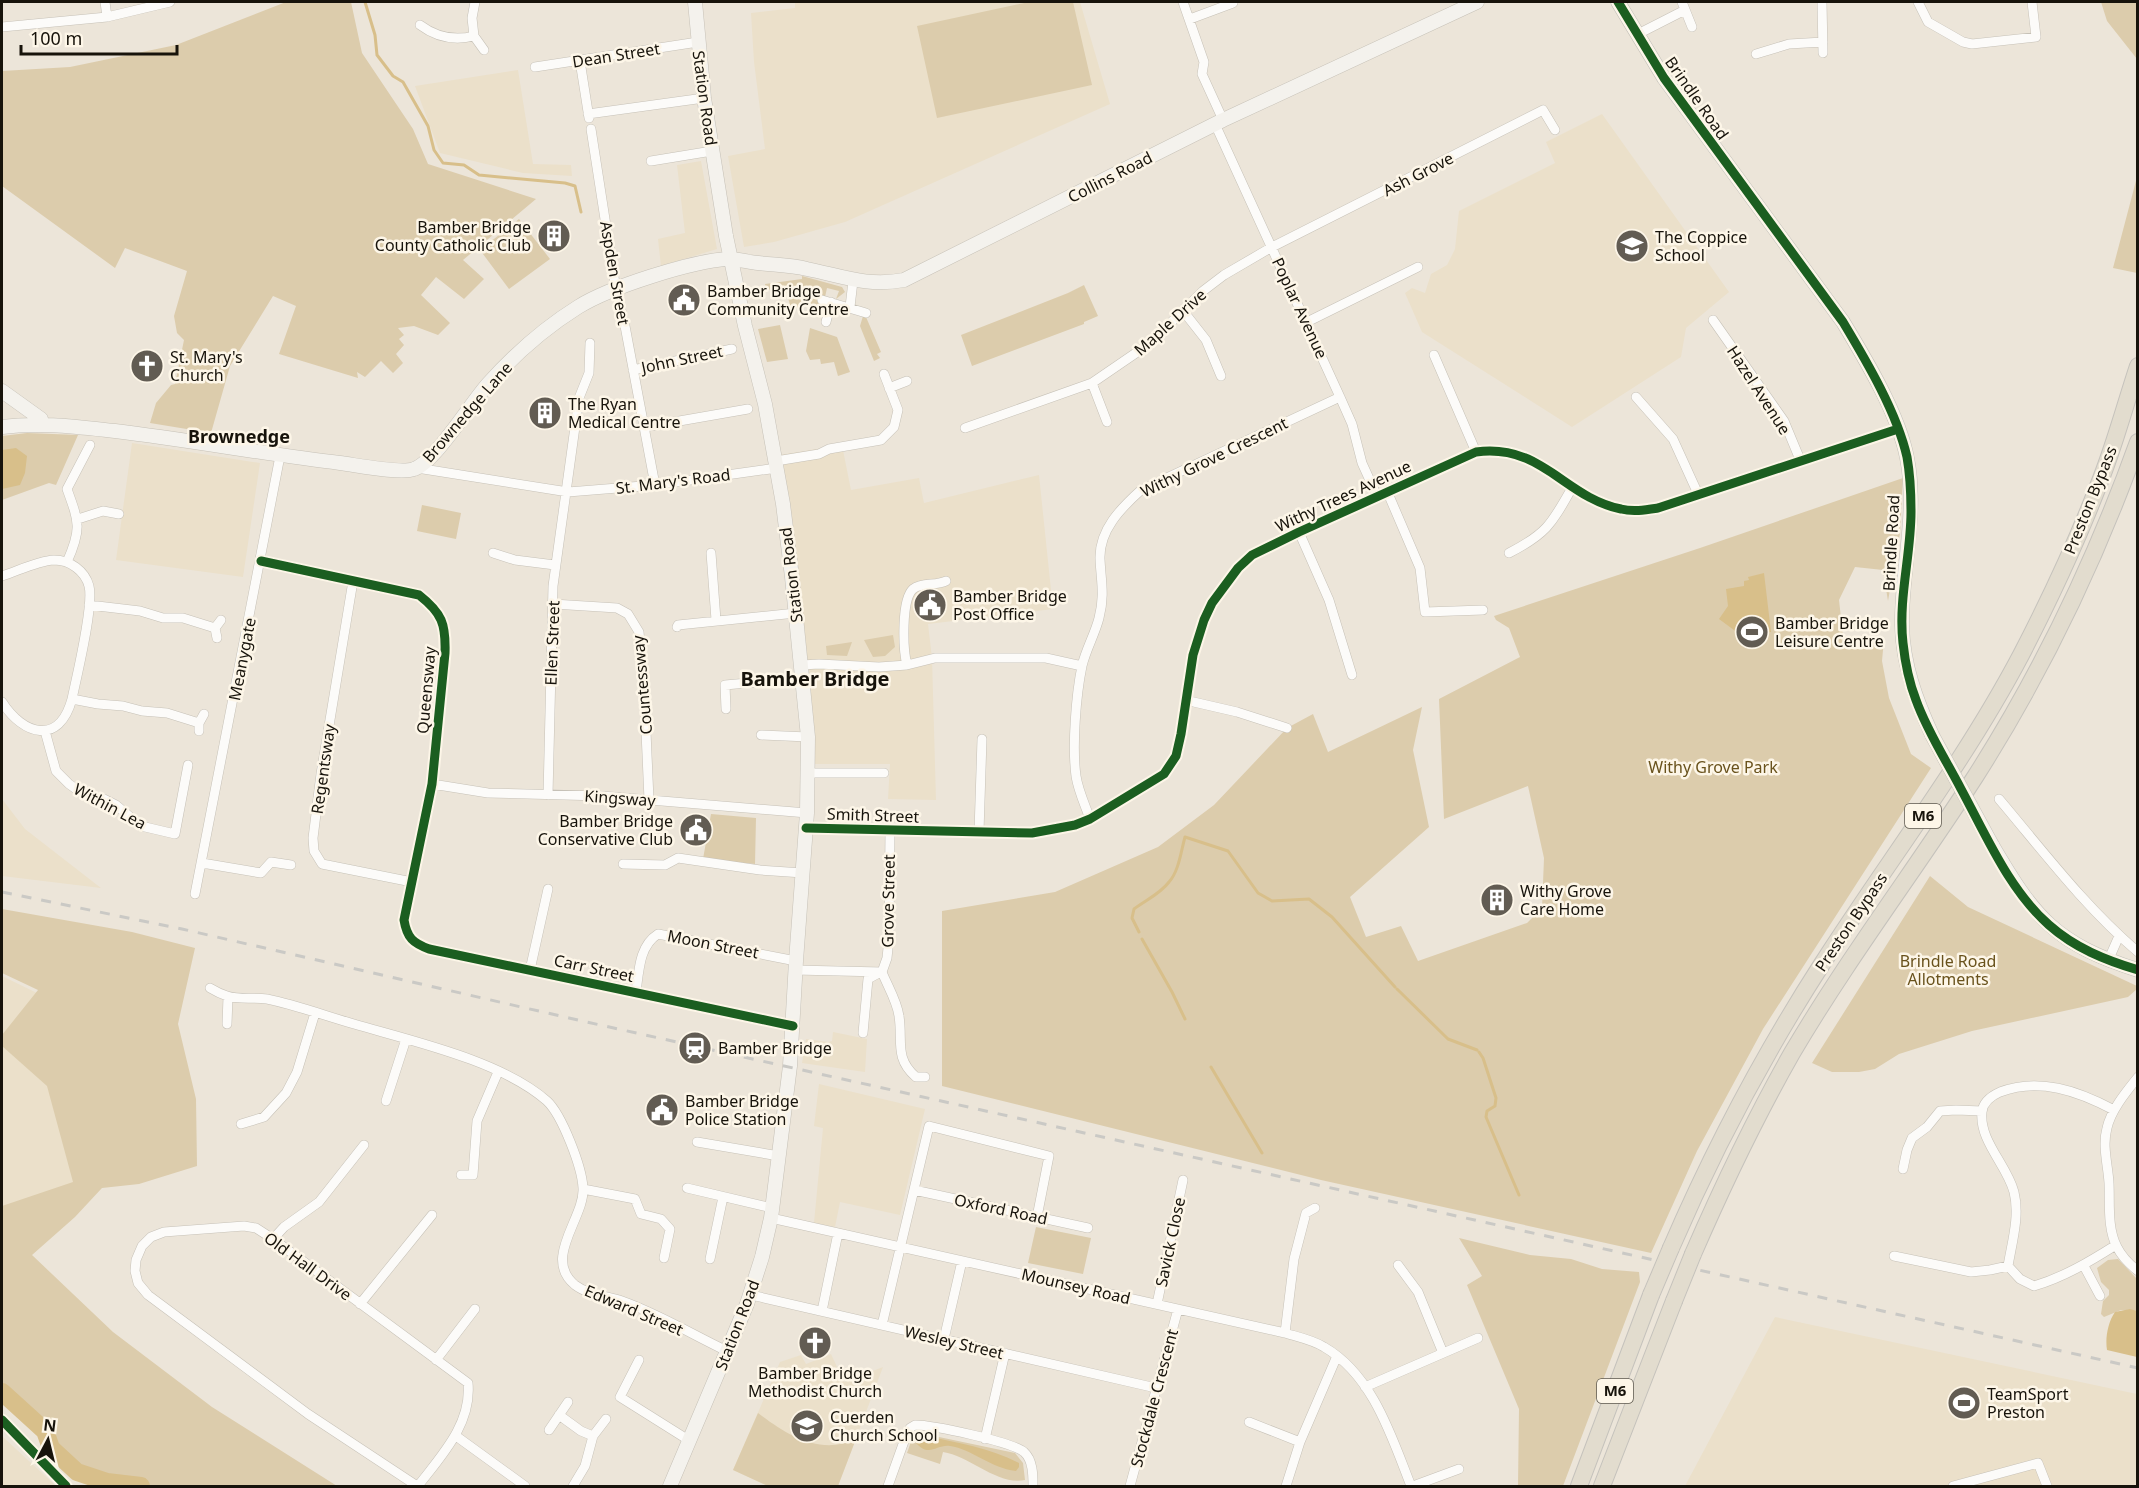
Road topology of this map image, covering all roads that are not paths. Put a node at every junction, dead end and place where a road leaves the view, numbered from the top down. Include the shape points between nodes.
1 (105, 2) edge
2 (170, 2) edge
3 (475, 2) edge
4 (695, 2) edge
5 (1183, 2) edge
6 (1234, 2) edge
7 (1477, 2) edge
8 (1618, 2) edge
9 (1822, 2) edge
10 (1918, 2) edge
11 (2032, 2) edge
12 (1683, 6) edge
13 (107, 17) junction
14 (1190, 20) junction
15 (420, 25) dead end
16 (2, 27) edge
17 (1692, 27) dead end
18 (1636, 35) junction
19 (474, 36) junction
20 (1952, 36) junction
21 (698, 42) junction
22 (1823, 42) junction
23 (1947, 46) dead end
24 (484, 50) dead end
25 (1823, 53) dead end
26 (1756, 54) dead end
27 (580, 61) junction
28 (535, 67) dead end
29 (704, 98) junction
30 (1219, 122) junction
31 (591, 129) dead end
32 (1555, 130) dead end
33 (712, 151) junction
34 (651, 161) dead end
35 (1272, 247) junction
36 (730, 259) junction
37 (1418, 267) dead end
38 (853, 281) junction
39 (616, 290) junction
40 (850, 307) junction
41 (1184, 312) junction
42 (866, 313) dead end
43 (1713, 320) dead end
44 (826, 322) dead end
45 (1307, 322) junction
46 (590, 343) dead end
47 (732, 349) dead end
48 (1434, 355) dead end
49 (2138, 366) edge
50 (633, 370) junction
51 (884, 374) dead end
52 (1221, 376) dead end
53 (907, 381) dead end
54 (1092, 383) junction
55 (890, 388) junction
56 (2, 391) edge
57 (1636, 396) dead end
58 (1340, 397) junction
59 (748, 409) dead end
60 (1107, 422) dead end
61 (42, 425) junction
62 (2, 427) edge
63 (645, 427) junction
64 (965, 428) dead end
65 (1898, 429) junction
66 (2138, 442) edge
67 (90, 445) dead end
68 (1476, 452) junction
69 (280, 456) junction
70 (1801, 462) junction
71 (777, 465) junction
72 (417, 468) junction
73 (655, 484) junction
74 (1573, 486) junction
75 (1387, 491) junction
76 (568, 492) junction
77 (1377, 496) junction
78 (1699, 496) junction
79 (119, 514) dead end
80 (78, 519) junction
81 (1299, 532) junction
82 (493, 553) dead end
83 (711, 553) dead end
84 (1509, 553) dead end
85 (261, 561) junction
86 (68, 562) junction
87 (555, 566) junction
88 (2, 576) edge
89 (946, 580) dead end
90 (353, 581) junction
91 (553, 604) junction
92 (90, 605) junction
93 (1483, 610) dead end
94 (796, 613) junction
95 (716, 620) junction
96 (677, 627) dead end
97 (217, 638) dead end
98 (907, 665) junction
99 (1082, 666) junction
100 (802, 672) junction
101 (1352, 675) dead end
102 (72, 699) junction
103 (1185, 700) junction
104 (2, 702) edge
105 (726, 709) dead end
106 (200, 723) dead end
107 (1287, 728) dead end
108 (45, 731) junction
109 (760, 735) dead end
110 (808, 737) junction
111 (982, 739) dead end
112 (188, 765) dead end
113 (808, 773) junction
114 (884, 773) dead end
115 (432, 784) junction
116 (548, 795) junction
117 (1999, 798) dead end
118 (649, 800) junction
119 (807, 813) junction
120 (1090, 819) junction
121 (806, 828) junction
122 (890, 830) junction
123 (940, 831) joint
124 (979, 832) junction
125 (202, 863) junction
126 (623, 864) dead end
127 (291, 865) dead end
128 (803, 873) junction
129 (412, 882) junction
130 (548, 889) dead end
131 (195, 894) dead end
132 (404, 920) joint
133 (2119, 936) junction
134 (2138, 952) edge
135 (2108, 961) junction
136 (796, 965) junction
137 (530, 970) junction
138 (2138, 970) edge
139 (882, 972) junction
140 (210, 988) dead end
141 (636, 992) junction
142 (228, 996) junction
143 (315, 1013) junction
144 (227, 1024) dead end
145 (793, 1026) junction
146 (863, 1033) dead end
147 (406, 1039) junction
148 (498, 1072) junction
149 (925, 1077) dead end
150 (2138, 1077) edge
151 (386, 1101) dead end
152 (2114, 1110) junction
153 (1982, 1111) junction
154 (242, 1124) dead end
155 (697, 1142) dead end
156 (364, 1145) dead end
157 (779, 1156) junction
158 (1903, 1169) dead end
159 (461, 1175) dead end
160 (1183, 1180) dead end
161 (687, 1188) dead end
162 (583, 1189) junction
163 (914, 1190) junction
164 (723, 1197) junction
165 (1315, 1208) dead end
166 (772, 1214) junction
167 (432, 1215) dead end
168 (1037, 1217) junction
169 (1088, 1228) dead end
170 (838, 1233) junction
171 (273, 1239) junction
172 (2116, 1245) junction
173 (900, 1247) junction
174 (1894, 1256) dead end
175 (664, 1258) dead end
176 (710, 1259) dead end
177 (962, 1261) junction
178 (1398, 1264) dead end
179 (2008, 1266) junction
180 (2084, 1266) junction
181 (2138, 1271) edge
182 (751, 1295) junction
183 (2100, 1296) dead end
184 (360, 1304) junction
185 (1157, 1304) junction
186 (475, 1309) dead end
187 (1178, 1309) junction
188 (822, 1311) junction
189 (882, 1325) junction
190 (1285, 1333) junction
191 (1479, 1338) dead end
192 (944, 1340) junction
193 (729, 1352) junction
194 (1005, 1353) junction
195 (1443, 1353) junction
196 (1337, 1356) junction
197 (436, 1360) junction
198 (639, 1360) dead end
199 (1365, 1387) junction
200 (1156, 1388) junction
201 (568, 1402) dead end
202 (559, 1415) junction
203 (606, 1419) dead end
204 (1250, 1422) dead end
205 (549, 1430) dead end
206 (456, 1436) junction
207 (593, 1436) junction
208 (985, 1439) junction
209 (690, 1441) junction
210 (1300, 1442) junction
211 (1459, 1469) dead end
212 (1130, 1485) edge
213 (417, 1486) edge
214 (525, 1486) edge
215 (573, 1486) edge
216 (670, 1486) edge
217 (888, 1486) edge
218 (1033, 1486) edge
219 (1142, 1486) edge
220 (1286, 1486) edge
221 (1412, 1486) edge
222 (1579, 1486) edge
223 (1602, 1486) edge
224 (1953, 1486) edge
225 (2047, 1486) edge

1 - 13 street
2 - 13 street
3 - 19 street
4 - 21 main road, Station Road
5 - 14 street, Poplar Avenue
6 - 14 street
7 - 30 main road, Collins Road
8 - 18 main road, Brindle Road
9 - 22 street
10 - 20 street via 1928,22
11 - 20 street via 2036,37 1972,44
12 - 17 street
12 - 18 street
13 - 16 street
14 - 30 street, Poplar Avenue via 1204,62 1202,74
15 - 19 street via 431,34 444,37
18 - 65 main road, Brindle Road via 1843,322
19 - 24 street
20 - 23 street
21 - 27 street, Dean Street
21 - 29 main road, Station Road
22 - 25 street
22 - 26 street via 1789,44
27 - 28 street, Dean Street
27 - 29 street via 589,116
29 - 33 main road, Station Road
30 - 35 street, Poplar Avenue
30 - 38 main road, Collins Road via 916,275 892,282
31 - 39 street, Aspden Street
32 - 35 street, Ash Grove via 1544,110
33 - 34 street
33 - 36 main road, Station Road
35 - 41 street, Maple Drive via 1224,275
35 - 45 street, Poplar Avenue
36 - 38 main road, Collins Road via 806,268
36 - 39 main road, Brownedge Lane via 663,274
36 - 71 main road, Station Road
37 - 45 street
38 - 40 street
39 - 50 street, Aspden Street
39 - 72 main road, Brownedge Lane via 578,307 519,354 487,385
40 - 42 street
40 - 44 street via 826,301
41 - 52 street via 1206,340
41 - 54 street, Maple Drive via 1149,344
43 - 70 street, Hazel Avenue via 1784,422
45 - 58 street, Poplar Avenue
46 - 76 street
47 - 50 street, John Street
48 - 68 street
49 - 222 highway, Preston Bypass / M6, bridge via 2103,475 2020,655 1943,784 1778,1033 1726,1128 1651,1295
50 - 63 street, Aspden Street
51 - 55 street, St. Mary's Road
53 - 55 street
54 - 60 street
54 - 64 street, Maple Drive
55 - 71 street, St. Mary's Road via 898,410 894,427 881,440 829,449
56 - 61 main road via 41,419
57 - 78 street via 1673,439
58 - 77 street, Poplar Avenue
58 - 99 street, Withy Grove Crescent via 1141,490 1118,511 1106,532 1100,557 1103,598
59 - 63 street
61 - 62 main road, Brownedge Lane
61 - 69 main road, Brownedge Lane via 138,434
63 - 73 street, Aspden Street
65 - 70 street, Withy Trees Avenue
65 - 135 main road, Brindle Road, bridge via 1907,460 1911,513 1903,643 1912,687 1932,735 2014,883 2036,912 2074,944
66 - 223 highway, Preston Bypass / M6, bridge via 2076,596 2041,662 1975,776 1793,1052 1746,1137 1693,1254
67 - 80 street via 67,489
68 - 74 street, Withy Trees Avenue via 1507,451 1527,457
68 - 75 street, Withy Trees Avenue
69 - 72 main road, Brownedge Lane
69 - 85 street, Meanygate
70 - 78 street, Withy Trees Avenue
71 - 73 street, St. Mary's Road
71 - 94 main road, Station Road
72 - 76 street, St. Mary's Road
73 - 76 street, St. Mary's Road
74 - 78 street, Withy Trees Avenue via 1610,507 1633,511
74 - 84 street via 1550,525 1532,541
75 - 77 street, Withy Trees Avenue
75 - 93 street via 1420,568 1425,612
76 - 87 street, Ellen Street
77 - 81 street, Withy Trees Avenue
79 - 80 street via 103,511
80 - 86 street via 76,542
81 - 101 street via 1329,600
81 - 103 street, Withy Trees Avenue via 1252,555 1212,603 1193,655
82 - 87 street
83 - 95 street
85 - 90 street, Queensway
85 - 125 street, Meanygate
86 - 88 street via 43,562
86 - 92 street via 86,578
87 - 91 street, Ellen Street
89 - 98 street via 916,588 908,597 904,653
90 - 115 street, Queensway via 419,595 441,617 446,635
90 - 129 street, Regentsway via 321,774 314,851 322,864
91 - 116 street, Ellen Street
91 - 118 street, Countessway via 617,608 628,614 639,632
92 - 97 street via 218,624
92 - 102 street
94 - 95 street
94 - 100 main road, Station Road
95 - 96 street
98 - 99 street via 935,658 1046,658
98 - 100 street via 819,664
99 - 120 street, Withy Grove Crescent via 1076,777
100 - 105 street via 726,685
100 - 110 main road, Station Road
102 - 106 street via 167,713
102 - 108 street via 63,722
103 - 107 street
103 - 120 street, Withy Trees Avenue via 1176,756 1164,774
104 - 108 street via 20,721
108 - 112 street, Within Lea via 56,771 69,784 83,794 116,805 141,826 176,834
109 - 110 street
110 - 113 main road, Station Road
111 - 124 street
113 - 114 street
113 - 119 main road, Station Road
115 - 116 street, Kingsway via 488,794
115 - 129 street, Queensway
116 - 118 street, Kingsway
117 - 133 street via 2081,897
118 - 119 street, Kingsway
119 - 121 main road, Station Road
120 - 124 street, Withy Trees Avenue via 1050,831
121 - 122 street, Smith Street
121 - 128 main road, Station Road
122 - 123 street, Smith Street
122 - 139 street, Grove Street via 889,938
123 - 124 street, Withy Trees Avenue
125 - 127 street via 261,873 271,862
125 - 131 street, Meanygate
126 - 128 street via 665,865 678,858
128 - 136 main road, Station Road
129 - 132 street, Queensway
130 - 137 street
132 - 137 street, Carr Street via 408,938 417,945
133 - 134 street
133 - 135 street
135 - 138 main road, Brindle Road
136 - 139 street
136 - 141 street, Moon Street via 658,934 648,940 642,953
136 - 145 main road, Station Road
137 - 141 street, Carr Street
139 - 146 street via 868,979
139 - 149 street via 899,1015 903,1062 916,1077
140 - 142 street
141 - 145 street, Carr Street
142 - 143 street via 267,999
142 - 144 street
143 - 147 street
143 - 154 street via 297,1072 286,1093 264,1117
145 - 157 main road, Station Road
147 - 148 street via 454,1053
147 - 151 street
148 - 159 street via 477,1121 473,1175
148 - 162 street via 532,1089 549,1104 572,1145
150 - 152 street
152 - 153 street via 2056,1087 2035,1085 1995,1094
152 - 172 street via 2104,1141
153 - 158 street via 1940,1111 1912,1138
153 - 179 street via 1984,1129 2014,1191 2017,1208
155 - 157 street
156 - 171 street via 319,1202
157 - 166 main road, Station Road
160 - 185 street, Savick Close
161 - 164 street, Mounsey Road
162 - 175 street via 635,1199 641,1214 661,1219 670,1229
162 - 193 street, Edward Street via 562,1254 563,1265 574,1284 655,1315
163 - 168 street, Oxford Road
163 - 168 street via 929,1126 1049,1156
163 - 173 street
164 - 166 street, Mounsey Road
164 - 176 street
165 - 190 street via 1306,1213 1294,1259
166 - 170 street, Mounsey Road
166 - 182 main road, Station Road
167 - 184 street
168 - 169 street, Oxford Road
170 - 173 street, Mounsey Road
170 - 188 street
171 - 184 street, Old Hall Drive
171 - 213 street, Old Hall Drive via 256,1228 244,1226 164,1232 142,1246 136,1260 138,1283 148,1295 234,1361
172 - 180 street
172 - 181 street
173 - 177 street, Mounsey Road
173 - 189 street
174 - 179 street via 1971,1272
177 - 185 street, Mounsey Road
177 - 192 street
178 - 195 street via 1418,1292
179 - 180 street via 2034,1286
180 - 183 street
182 - 188 street, Wesley Street
182 - 193 main road, Station Road
184 - 197 street, Old Hall Drive
185 - 187 street, Mounsey Road
186 - 197 street
187 - 190 street, Mounsey Road
187 - 200 street, Stockdale Crescent
188 - 189 street, Wesley Street
189 - 192 street, Wesley Street
190 - 196 street, Mounsey Road via 1323,1346
191 - 195 street
192 - 194 street, Wesley Street
193 - 209 main road, Station Road
194 - 200 street, Wesley Street
194 - 208 street
195 - 199 street
196 - 199 street, Mounsey Road
196 - 210 street
197 - 206 street, Old Hall Drive via 468,1383 467,1409
198 - 209 street via 620,1397
199 - 221 street, Mounsey Road
200 - 212 street, Stockdale Crescent
201 - 202 street
202 - 205 street
202 - 207 street
203 - 207 street
204 - 210 street
206 - 213 street, Old Hall Drive
206 - 214 street
207 - 215 street via 585,1466
208 - 217 street via 922,1425 910,1428
208 - 218 street via 1023,1450 1031,1462
209 - 216 main road, Station Road
210 - 220 street
211 - 221 street
212 - 219 street
224 - 225 street via 2038,1463

